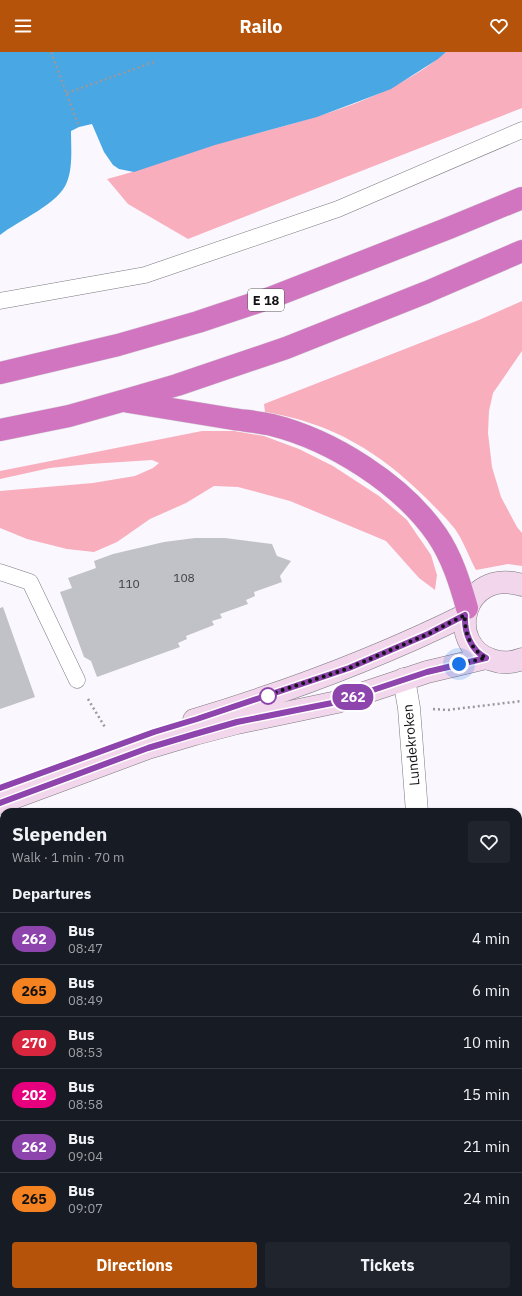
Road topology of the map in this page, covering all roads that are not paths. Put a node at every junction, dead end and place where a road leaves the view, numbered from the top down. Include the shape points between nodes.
1 (522, 130) edge
2 (522, 198) edge
3 (522, 251) edge
4 (0, 301) edge
5 (0, 373) edge
6 (122, 401) junction
7 (0, 430) edge
8 (0, 572) edge
9 (522, 585) edge
10 (466, 612) junction
11 (486, 658) junction
12 (522, 659) edge
13 (404, 679) junction
14 (77, 680) road end
15 (0, 788) edge
16 (0, 803) edge
17 (417, 808) edge

1 - 4 lane via 338,209 145,275
2 - 5 highway, E 18 via 356,265 226,313 118,345
3 - 6 highway via 286,348
6 - 7 highway via 69,416
6 - 10 highway via 271,425 312,438 345,455 400,494 438,536 458,579
8 - 14 lane via 30,582
9 - 10 main road via 498,582 485,587 474,596
10 - 11 main road via 465,622 471,645
10 - 15 main road via 428,634 349,668 154,732
11 - 12 main road via 500,663
11 - 13 main road
13 - 16 main road via 337,702 237,722 168,742
13 - 17 street, Lundekroken via 409,708

